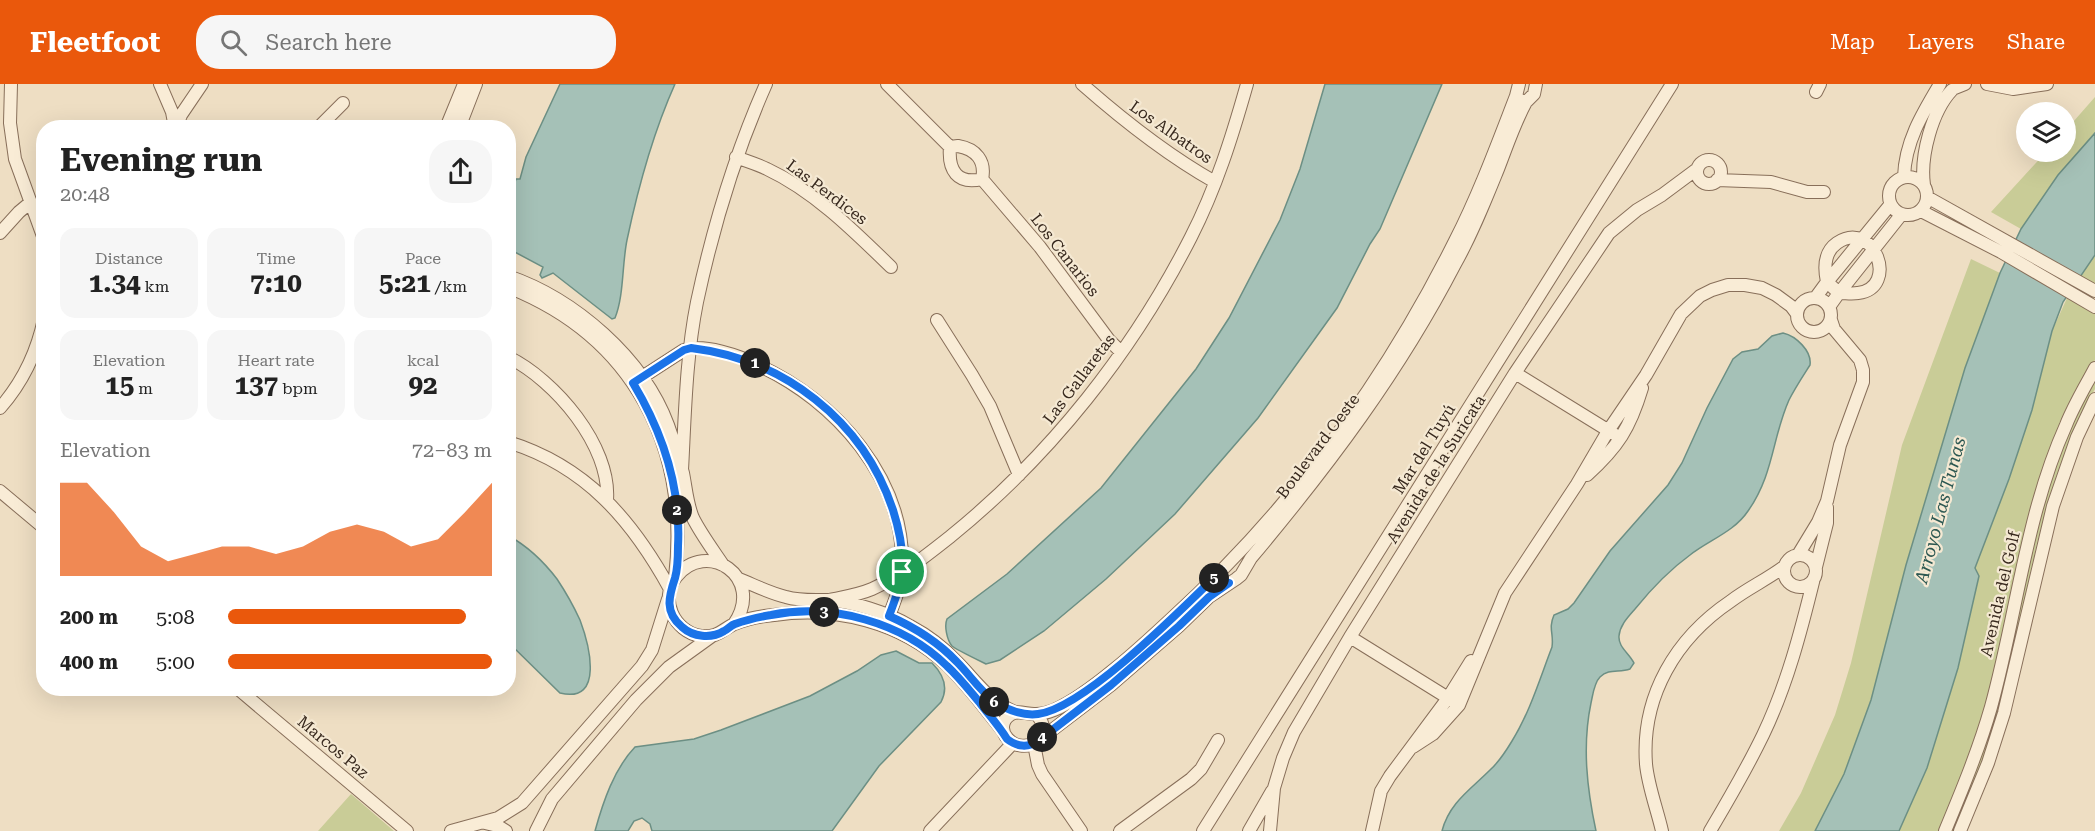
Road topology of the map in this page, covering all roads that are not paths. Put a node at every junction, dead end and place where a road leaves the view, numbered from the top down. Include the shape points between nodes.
1 (11, 84) edge
2 (160, 84) edge
3 (202, 84) edge
4 (464, 84) edge
5 (476, 84) edge
6 (766, 84) edge
7 (887, 84) edge
8 (1082, 84) edge
9 (1247, 84) edge
10 (1536, 84) edge
11 (1672, 84) edge
12 (1940, 84) edge
13 (1987, 84) edge
14 (2048, 84) edge
15 (1958, 87) edge
16 (1520, 94) edge
17 (343, 103) dead end
18 (174, 120) edge
19 (179, 120) edge
20 (326, 120) edge
21 (453, 120) edge
22 (455, 120) edge
23 (1914, 132) junction
24 (1930, 135) junction
25 (950, 147) junction
26 (736, 157) junction
27 (1717, 163) junction
28 (1697, 170) junction
29 (1904, 177) junction
30 (982, 179) junction
31 (1746, 180) junction
32 (1215, 182) junction
33 (1712, 182) junction
34 (1926, 191) junction
35 (1824, 192) dead end
36 (1662, 195) junction
37 (31, 202) junction
38 (1890, 206) junction
39 (1921, 211) junction
40 (1901, 215) junction
41 (36, 216) edge
42 (0, 233) edge
43 (1862, 241) junction
44 (2004, 247) junction
45 (1874, 248) junction
46 (891, 267) dead end
47 (516, 279) edge
48 (1827, 282) junction
49 (516, 291) edge
50 (2087, 292) edge
51 (1839, 293) junction
52 (1811, 299) junction
53 (1785, 300) junction
54 (2095, 307) edge
55 (1830, 313) junction
56 (1797, 314) junction
57 (937, 320) dead end
58 (1821, 330) junction
59 (1843, 340) junction
60 (36, 344) edge
61 (691, 348) junction
62 (1120, 352) junction
63 (516, 362) edge
64 (2095, 368) edge
65 (1515, 373) junction
66 (1646, 375) junction
67 (637, 380) junction
68 (2095, 399) edge
69 (0, 408) edge
70 (2090, 422) edge
71 (1608, 431) junction
72 (1622, 438) junction
73 (516, 445) edge
74 (682, 470) junction
75 (1019, 475) junction
76 (1577, 484) junction
77 (0, 492) edge
78 (607, 500) junction
79 (1827, 501) junction
80 (1286, 508) junction
81 (36, 521) edge
82 (1798, 555) junction
83 (1231, 561) junction
84 (723, 565) junction
85 (1785, 566) junction
86 (1245, 567) junction
87 (1221, 571) junction
88 (902, 572) junction
89 (1815, 572) junction
90 (739, 579) junction
91 (1766, 580) junction
92 (1229, 583) junction
93 (1795, 584) junction
94 (671, 588) junction
95 (829, 600) junction
96 (1807, 607) junction
97 (887, 621) junction
98 (734, 624) junction
99 (712, 636) junction
100 (1350, 637) junction
101 (1483, 643) junction
102 (1129, 662) junction
103 (247, 696) edge
104 (1448, 698) junction
105 (1459, 705) junction
106 (1015, 712) junction
107 (1036, 714) junction
108 (1003, 731) junction
109 (1038, 740) junction
110 (1218, 740) dead end
111 (1013, 743) junction
112 (1413, 747) junction
113 (1274, 788) junction
114 (484, 823) junction
115 (1662, 829) edge
116 (455, 830) edge
117 (408, 831) edge
118 (506, 831) edge
119 (536, 831) edge
120 (930, 831) edge
121 (1082, 831) edge
122 (1120, 831) edge
123 (1203, 831) edge
124 (1249, 831) edge
125 (1263, 831) edge
126 (1270, 831) edge
127 (1372, 831) edge
128 (1710, 831) edge
129 (1945, 831) edge
130 (1960, 831) edge

1 - 37 street via 12,141 18,172
2 - 18 street
3 - 19 street
4 - 21 street
5 - 22 street
6 - 26 street
7 - 25 street, Los Canarios
8 - 32 street, Los Albatros via 1156,145
9 - 32 street, Las Gallaretas
10 - 16 street, Boulevard Oeste via 1534,94
11 - 123 street, Mar del Tuyú
12 - 15 street via 1945,89
12 - 23 street
13 - 14 street via 2013,89
15 - 24 street via 1944,99
16 - 80 street, Boulevard Oeste via 1494,165 1465,220 1437,288 1368,399 1321,456
17 - 20 street
23 - 24 street
23 - 29 street
24 - 34 street via 1924,162
25 - 30 street, Los Canarios via 966,147 978,155 984,172
25 - 30 street via 950,164 957,176 973,181
26 - 46 street, Las Perdices via 784,178 842,221
26 - 61 street via 697,303
27 - 28 street, Avenida de la Suricata via 1707,160
27 - 31 street, Avenida de la Suricata
27 - 33 street via 1720,170
28 - 33 street via 1700,180
28 - 36 street, Avenida de la Suricata
29 - 34 street via 1913,177
29 - 38 street via 1891,186
30 - 62 street, Los Canarios via 1040,246
31 - 33 street, Avenida de la Suricata
31 - 35 street, Avenida de la Suricata
32 - 62 street, Las Gallaretas via 1165,285
33 - 36 street, Avenida de la Suricata
34 - 39 street
34 - 44 street
36 - 65 street, Avenida de la Suricata via 1609,233
37 - 41 street
37 - 42 street
38 - 40 street
38 - 43 street
39 - 40 street
39 - 44 street
40 - 45 street
43 - 45 street
43 - 48 street
43 - 48 street via 1852,238 1833,246 1825,265
44 - 50 street
45 - 51 street
45 - 51 street via 1881,270 1877,281 1860,293
47 - 67 street via 579,312 610,341
48 - 51 street
48 - 52 street
49 - 67 street via 584,331
50 - 54 street
51 - 55 street
52 - 53 street
52 - 55 street via 1826,302
52 - 56 street via 1801,303
53 - 56 street
53 - 66 street via 1762,288 1744,285 1728,285 1700,296 1681,314
55 - 58 street
55 - 59 street via 1834,329
56 - 58 street via 1804,329
57 - 75 street via 990,406
58 - 59 street
59 - 79 street via 1860,360 1863,382 1840,446
60 - 69 street via 14,391
61 - 67 street
61 - 74 street
61 - 88 street via 727,353 777,374 845,426 889,497 897,522
62 - 75 street, Las Gallaretas via 1085,401
63 - 78 street via 565,400 581,423 599,460
64 - 129 street, Avenida del Golf via 2051,465 2030,533 1990,709
65 - 71 street
65 - 100 street, Avenida de la Suricata
66 - 71 street
66 - 72 street
67 - 74 street via 667,422
67 - 94 street via 672,473 679,530
68 - 70 street, Avenida del Golf
70 - 130 street, Avenida del Golf via 2064,470 2004,713
71 - 72 street
71 - 76 street
72 - 76 street
73 - 78 street via 566,468
74 - 84 street via 693,517
75 - 88 street, Las Gallaretas via 971,520
76 - 101 street via 1504,593
77 - 81 street
78 - 94 street via 639,537
79 - 82 street
79 - 89 street via 1827,523
80 - 83 street, Boulevard Oeste
80 - 86 street, Boulevard Oeste
82 - 85 street
82 - 89 street via 1811,559
83 - 86 street via 1239,561
83 - 87 street, Boulevard Oeste
84 - 90 street
84 - 94 street via 712,561 691,564 682,570
85 - 91 street
85 - 93 street via 1785,575
86 - 92 street, Boulevard Oeste
87 - 92 street via 1221,578
87 - 102 street, Boulevard Oeste
88 - 95 street, Las Gallaretas via 873,588
88 - 97 street
89 - 93 street via 1808,584
89 - 96 street
90 - 95 street via 786,597
90 - 98 street via 744,602
91 - 93 street
91 - 115 street via 1731,600 1693,631 1676,652 1655,694 1649,711 1646,755
92 - 102 street, Boulevard Oeste
93 - 96 street
94 - 99 street via 674,619 691,633
94 - 114 street via 652,650 642,666 530,795 508,813
95 - 97 street via 861,607
96 - 128 street via 1771,717
97 - 98 street via 807,612
97 - 106 street via 908,625 940,646 990,698
97 - 108 street via 946,664
98 - 99 street
99 - 119 street via 669,667 636,700 552,799
100 - 104 street
100 - 113 street, Avenida de la Suricata via 1294,732
101 - 104 street
101 - 105 street
102 - 107 street, Boulevard Oeste via 1071,701
102 - 109 street, Boulevard Oeste
103 - 117 street, Marcos Paz
104 - 105 street
104 - 112 street
105 - 112 street via 1432,734
106 - 107 street
106 - 108 street via 1005,719
107 - 109 street via 1044,725
108 - 111 street
109 - 111 street via 1025,746
109 - 121 street via 1042,774
110 - 122 street via 1191,779
111 - 120 street
112 - 127 street via 1381,791
113 - 124 street, Avenida de la Suricata
113 - 126 street, Avenida de la Suricata
114 - 116 street
114 - 118 street
124 - 125 street, Avenida de la Suricata

